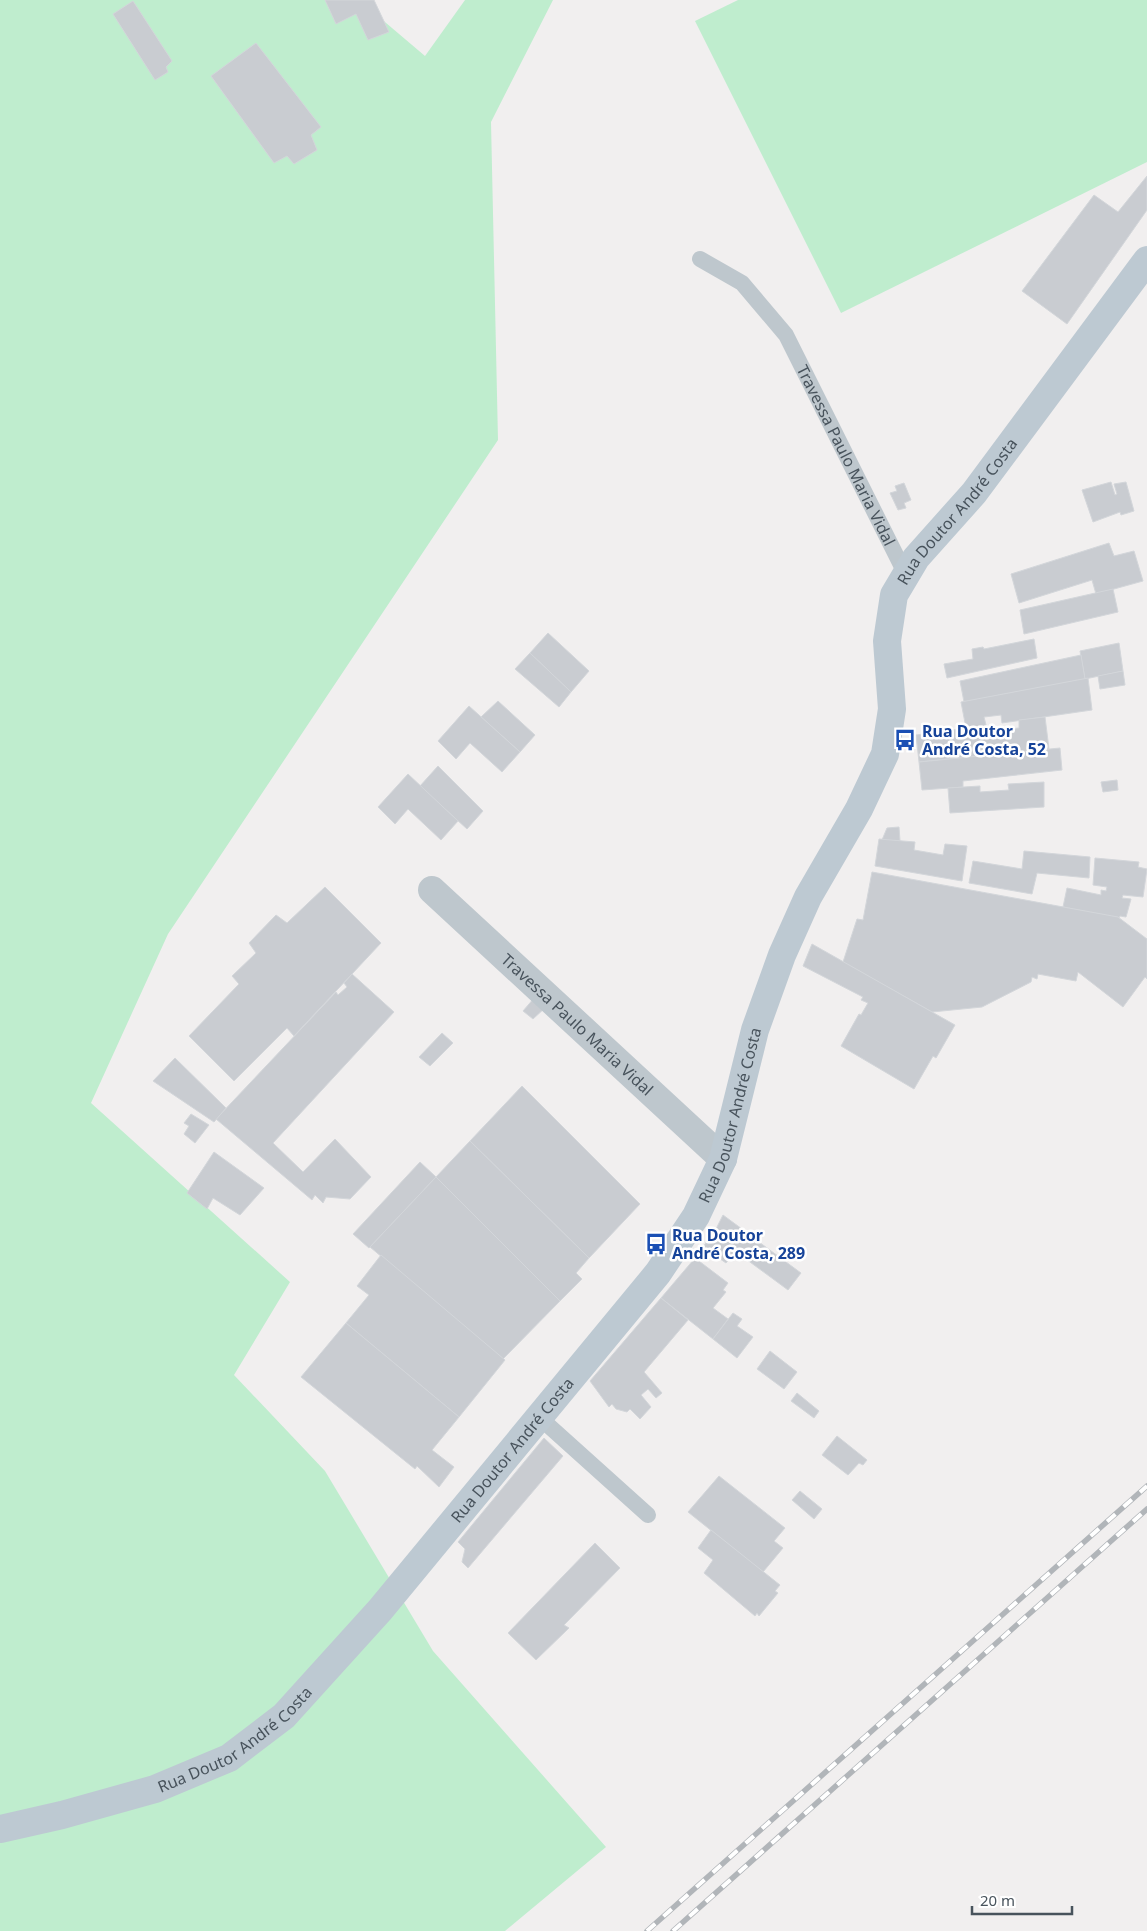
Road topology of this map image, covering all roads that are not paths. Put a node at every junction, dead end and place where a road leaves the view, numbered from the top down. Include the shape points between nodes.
1 (700, 259) dead end
2 (1147, 260) edge
3 (906, 575) junction
4 (432, 890) dead end
5 (723, 1159) junction
6 (539, 1417) junction
7 (648, 1515) dead end
8 (0, 1829) edge

1 - 3 lane, Travessa Paulo Maria Vidal via 742,282 786,336
2 - 3 street, Rua Doutor André Costa via 974,493 916,558
3 - 5 street, Rua Doutor André Costa via 894,595 887,641 892,709 885,754 860,809 808,898 782,955 755,1030
4 - 5 street, Travessa Paulo Maria Vidal
5 - 6 street, Rua Doutor André Costa via 696,1216 658,1273
6 - 7 lane
6 - 8 street, Rua Doutor André Costa via 380,1610 284,1716 228,1758 155,1789

